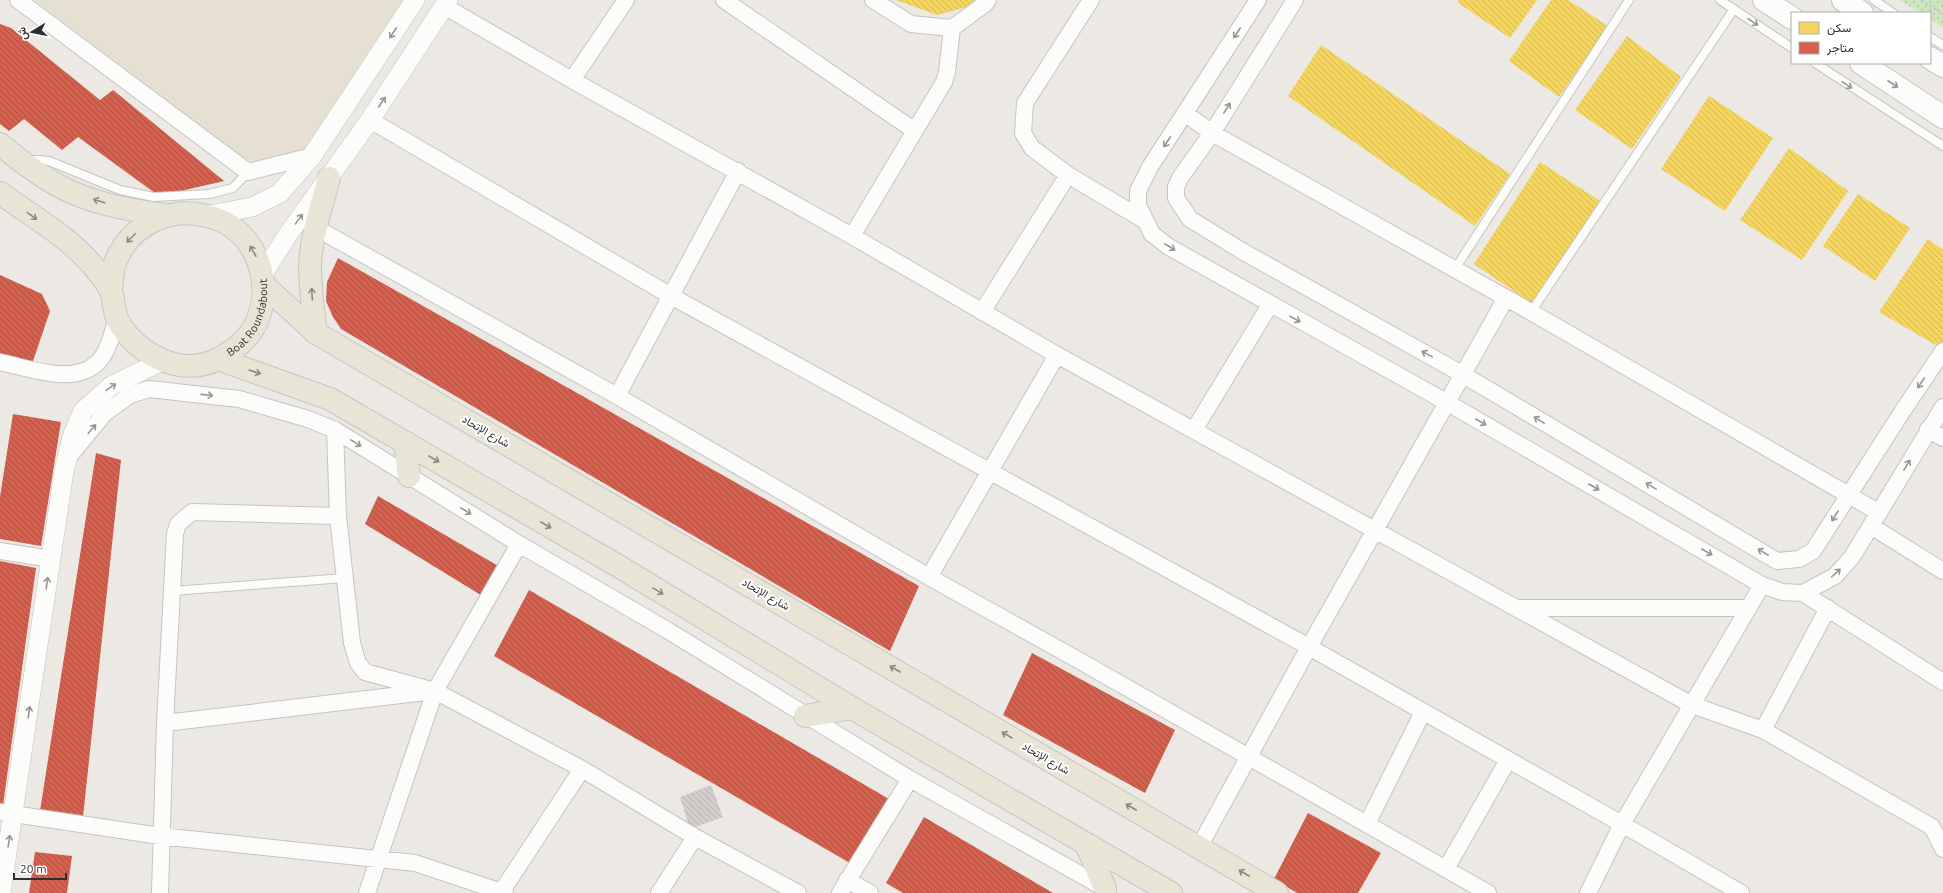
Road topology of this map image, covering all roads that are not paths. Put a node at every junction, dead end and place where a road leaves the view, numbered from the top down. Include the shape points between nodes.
1 (18, 0) edge
2 (415, 0) edge
3 (626, 0) edge
4 (724, 0) edge
5 (873, 0) edge
6 (988, 0) edge
7 (1092, 0) edge
8 (1258, 0) edge
9 (1629, 0) edge
10 (1720, 0) edge
11 (1764, 0) edge
12 (1843, 0) edge
13 (1874, 0) edge
14 (1291, 2) edge
15 (446, 3) edge
16 (1734, 9) junction
17 (1861, 12) edge
18 (1892, 12) edge
19 (1791, 17) edge
20 (952, 28) junction
21 (1931, 38) edge
22 (1943, 45) edge
23 (1791, 47) edge
24 (1931, 59) edge
25 (1817, 64) edge
26 (1863, 64) edge
27 (1943, 66) edge
28 (572, 80) junction
29 (1186, 114) junction
30 (1943, 117) edge
31 (370, 120) junction
32 (915, 131) junction
33 (1212, 132) junction
34 (0, 144) edge
35 (1943, 146) edge
36 (312, 156) junction
37 (22, 162) junction
38 (738, 171) junction
39 (248, 172) junction
40 (1068, 175) junction
41 (329, 178) junction
42 (0, 193) edge
43 (165, 215) junction
44 (210, 216) junction
45 (1144, 220) junction
46 (316, 228) junction
47 (852, 236) junction
48 (1455, 269) junction
49 (263, 280) junction
50 (111, 292) junction
51 (671, 296) junction
52 (1506, 298) junction
53 (1270, 305) junction
54 (982, 312) junction
55 (1531, 312) junction
56 (117, 319) junction
57 (316, 333) junction
58 (1943, 351) edge
59 (1057, 355) junction
60 (218, 359) junction
61 (162, 361) junction
62 (0, 362) edge
63 (1462, 374) junction
64 (617, 396) junction
65 (1448, 403) junction
66 (1943, 407) edge
67 (1928, 429) junction
68 (335, 430) junction
69 (1194, 430) junction
70 (1943, 438) edge
71 (405, 442) junction
72 (67, 459) junction
73 (988, 471) junction
74 (409, 476) junction
75 (1849, 494) junction
76 (338, 516) junction
77 (1874, 519) junction
78 (1376, 530) junction
79 (519, 544) junction
80 (0, 551) edge
81 (51, 559) junction
82 (1943, 571) edge
83 (929, 577) junction
84 (345, 578) junction
85 (1762, 585) junction
86 (172, 591) junction
87 (1803, 593) junction
88 (1517, 608) junction
89 (1749, 608) junction
90 (1828, 608) junction
91 (1309, 647) junction
92 (1943, 682) edge
93 (435, 691) junction
94 (1692, 705) junction
95 (852, 708) junction
96 (1423, 712) junction
97 (805, 716) junction
98 (165, 723) junction
99 (1763, 730) junction
100 (1248, 757) junction
101 (1508, 760) junction
102 (582, 769) junction
103 (910, 779) junction
104 (7, 813) edge
105 (1367, 824) junction
106 (1622, 824) junction
107 (1937, 826) edge
108 (160, 836) junction
109 (695, 837) junction
110 (1086, 844) junction
111 (1199, 847) junction
112 (1943, 849) edge
113 (377, 859) junction
114 (1446, 869) junction
115 (844, 887) edge
116 (1109, 891) edge
117 (503, 892) edge
118 (1, 893) edge
119 (160, 893) edge
120 (367, 893) edge
121 (659, 893) edge
122 (798, 893) edge
123 (870, 893) edge
124 (1171, 893) edge
125 (1277, 893) edge
126 (1488, 893) edge
127 (1588, 893) edge
128 (1741, 893) edge

1 - 39 street
2 -> 36 street
3 - 28 street
4 - 32 street
5 - 20 street via 911,24
6 - 20 street
7 - 40 street via 1025,103 1023,116 1023,133 1032,148
8 -> 29 street
9 - 48 lane
10 - 16 lane
11 - 19 main road
12 - 17 main road
13 - 18 lane
33 -> 14 street
15 - 28 street
31 -> 15 street
16 -> 23 lane
16 - 55 lane
20 - 32 street via 944,82
21 - 22 lane
24 - 27 main road
25 -> 35 lane
26 -> 30 main road
28 - 38 street
29 - 33 street
29 -> 45 street via 1150,167 1138,191 1138,205
31 - 41 street
31 - 51 street
32 - 47 street
33 - 48 street
63 -> 33 street via 1190,219 1176,198 1176,188 1180,178
34 - 37 main road
36 - 39 street
36 - 44 street via 280,193 252,207
37 - 39 lane via 49,161 120,190 154,197 209,194 233,188
43 -> 37 main road via 115,206 68,191
38 - 47 street
38 - 51 street
40 - 45 street
40 - 54 street
41 - 46 main road
49 -> 41 street via 289,233
42 -> 50 main road via 64,240 94,267
43 - 44 main road, Boat Roundabout via 188,212
43 -> 50 main road, Boat Roundabout via 143,227 125,244 114,267
49 -> 44 main road, Boat Roundabout via 259,262 248,242 231,226
45 -> 53 street via 1152,234 1169,247
57 -> 46 main road via 310,264
46 - 64 street
47 - 54 street
48 - 52 street
49 - 57 main road, شارع الإتحاد
49 - 60 main road, Boat Roundabout via 262,308 252,329 237,347
50 - 56 main road, Boat Roundabout
51 - 64 street
51 - 73 street
52 - 55 street
52 - 63 street
53 -> 65 street
53 - 69 street
54 - 59 street
55 - 75 street
56 - 61 main road, Boat Roundabout via 125,333 141,350
56 - 62 street via 107,347 97,363 82,372 72,375 55,373
111 -> 57 main road, شارع الإتحاد
58 -> 75 street
59 - 69 street
59 - 73 street
60 - 61 main road, Boat Roundabout via 200,364 180,365
60 -> 71 main road via 330,399
72 -> 61 street via 73,434 83,411 111,386
63 - 65 street
75 -> 63 street via 1813,551 1799,559 1778,561
64 - 83 street
65 - 78 street
65 -> 85 street
66 - 67 street
67 - 70 street
77 -> 67 street
72 -> 68 street via 105,413 130,395 149,388 239,399 308,419
68 -> 74 street
68 - 76 street
69 - 78 street
71 - 74 main road
71 -> 95 main road via 620,567
72 - 81 street
73 - 83 street
73 - 91 street
74 -> 79 street
75 - 77 street
76 - 84 street
76 - 86 street via 192,512 178,524 175,534
77 - 82 street
87 -> 77 street via 1835,576 1852,557
78 - 88 street
78 - 91 street
79 - 93 street
79 - 97 street via 667,630
80 - 81 street
104 -> 81 street
83 - 100 street
84 - 86 lane
84 - 93 street via 352,643 358,663 365,672
85 - 87 street via 1782,592
85 - 89 street
86 - 98 street
87 - 90 street
88 - 89 street
88 - 94 street
89 - 94 street
90 - 92 street
90 - 99 street
91 - 96 street
91 - 100 street
93 - 98 street
93 - 102 street
93 - 113 street
94 - 99 street
94 - 106 street
95 - 97 main road
95 - 110 main road
96 - 101 street
96 - 105 street
97 - 103 street
98 - 108 street
99 - 107 street
100 - 105 street
100 - 111 street
101 - 106 street
101 - 114 street
102 - 109 street
102 - 117 street
103 - 115 street
103 - 116 street
104 - 108 street
118 -> 104 street
105 - 114 street
106 - 127 street
106 - 128 street
107 - 112 street
108 - 113 street
108 - 119 street
109 - 121 street
109 - 122 street
110 - 116 main road
110 - 124 main road
125 -> 111 main road, شارع الإتحاد
113 - 117 street via 415,864
113 - 120 street
114 - 126 street
115 - 123 street

